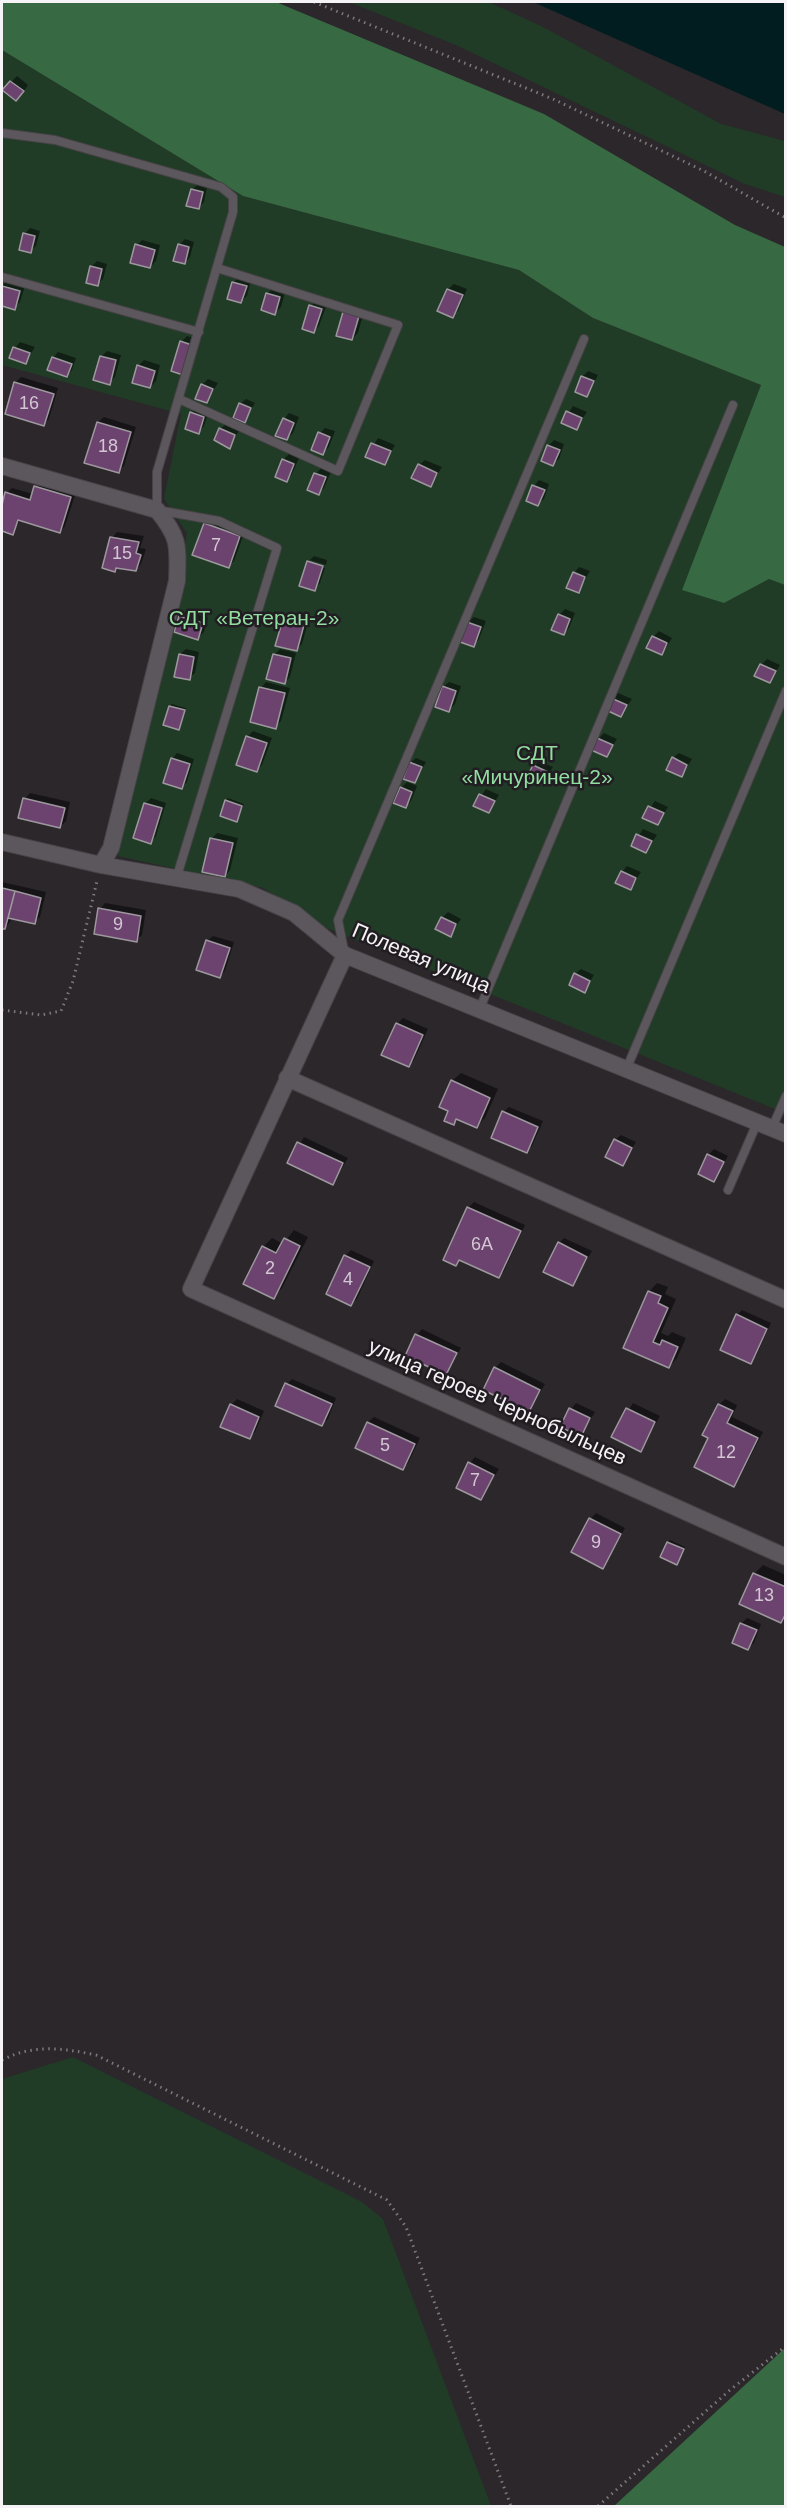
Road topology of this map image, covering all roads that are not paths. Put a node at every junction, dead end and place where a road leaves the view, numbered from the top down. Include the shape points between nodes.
1 (2, 133) edge
2 (217, 268) junction
3 (2, 277) edge
4 (199, 332) junction
5 (584, 339) dead end
6 (179, 399) junction
7 (733, 405) dead end
8 (2, 466) edge
9 (157, 510) junction
10 (786, 691) edge
11 (2, 842) edge
12 (101, 865) junction
13 (177, 876) junction
14 (345, 955) junction
15 (480, 1008) junction
16 (626, 1070) junction
17 (287, 1078) junction
18 (786, 1095) edge
19 (772, 1128) edge
20 (728, 1190) dead end
21 (786, 1300) edge
22 (786, 1557) edge

1 - 2 lane via 56,141 221,187 233,197 233,213
2 - 4 lane
2 - 6 lane via 398,325 338,471
3 - 4 lane
4 - 6 lane
5 - 14 lane via 338,920
6 - 9 lane via 158,472
7 - 15 lane
8 - 9 street
9 - 12 street via 173,530 178,547 177,581 111,848
9 - 13 lane via 219,521 277,548
10 - 16 lane
11 - 12 street, Полевая улица
12 - 13 street, Полевая улица
13 - 14 street, Полевая улица via 239,889 294,913
14 - 15 street, Полевая улица
14 - 17 street
15 - 16 street, Полевая улица
16 - 19 street, Полевая улица
17 - 21 street
17 - 22 street, улица героев Чернобыльцев via 191,1289
18 - 19 lane
19 - 20 lane

